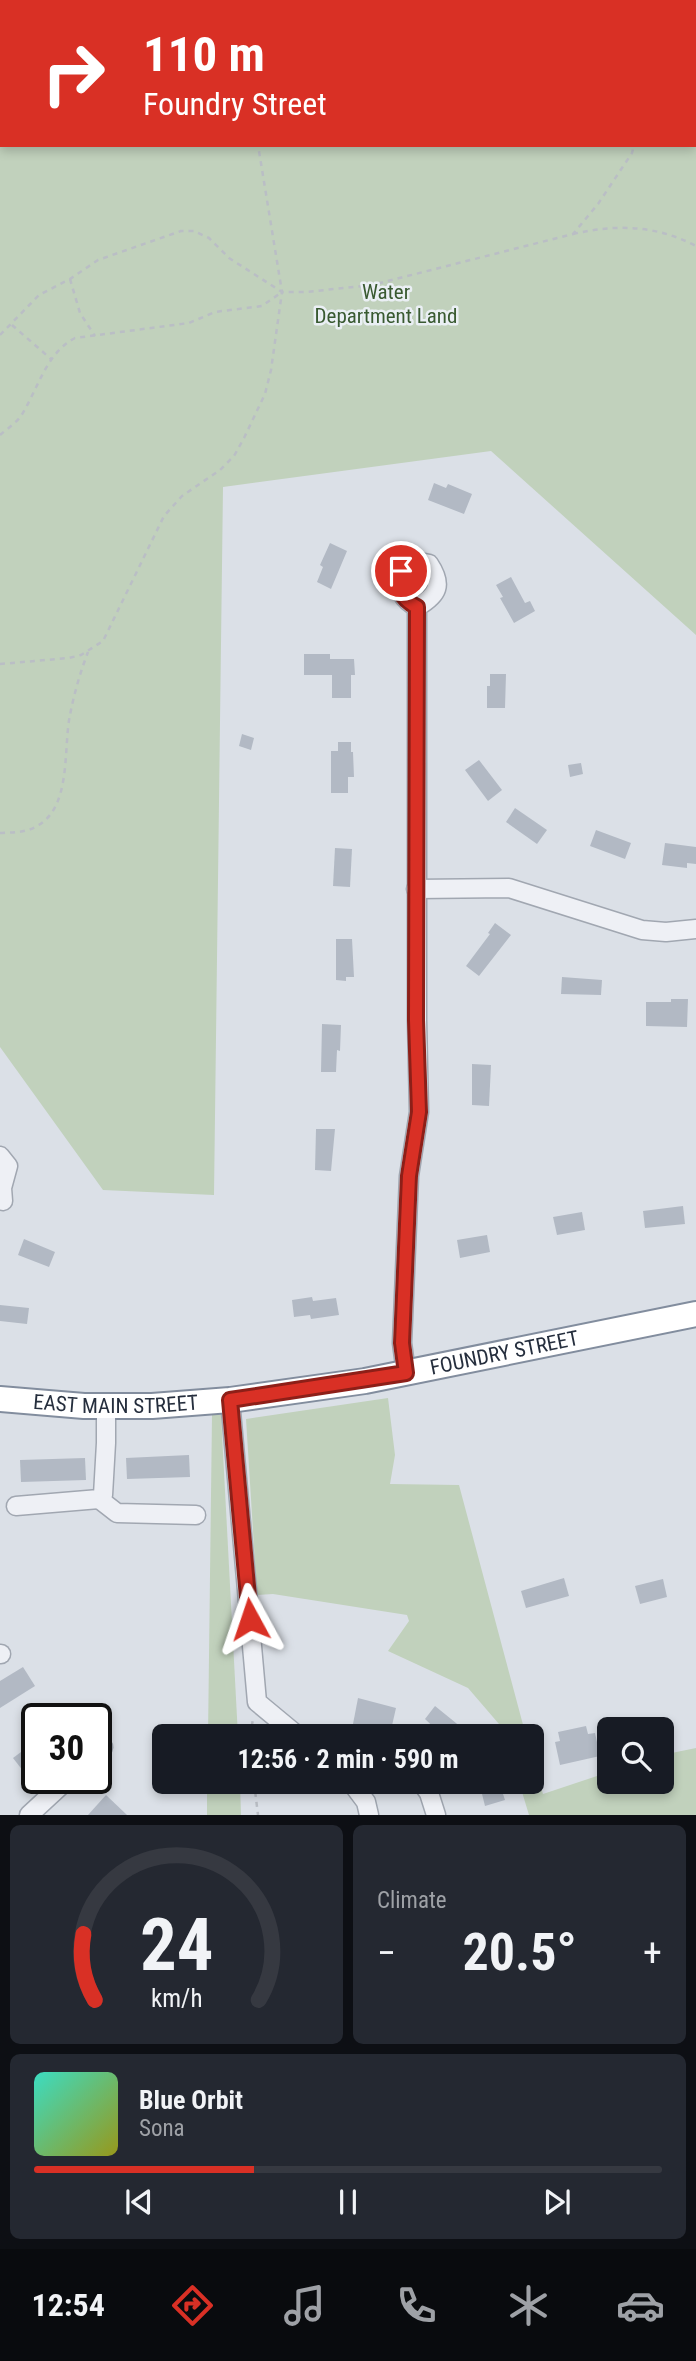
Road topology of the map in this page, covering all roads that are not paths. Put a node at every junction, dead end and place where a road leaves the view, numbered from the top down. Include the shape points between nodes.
1 (417, 607) dead end
2 (416, 889) junction
3 (696, 929) edge
4 (0, 1156) edge
5 (1, 1203) edge
6 (696, 1314) edge
7 (406, 1373) junction
8 (0, 1399) edge
9 (230, 1400) junction
10 (106, 1406) junction
11 (99, 1499) junction
12 (16, 1506) dead end
13 (196, 1515) dead end
14 (284, 1724) edge
15 (52, 1794) edge
16 (360, 1794) edge
17 (429, 1794) edge
18 (29, 1815) edge
19 (369, 1815) edge
20 (436, 1815) edge

1 - 2 street
2 - 3 street via 509,888 642,930
2 - 7 street via 419,1112 409,1176 402,1343
4 - 5 street via 9,1166
6 - 7 highway, FOUNDRY STREET
7 - 9 highway, FOUNDRY STREET
8 - 10 highway, EAST MAIN STREET
9 - 10 highway, EAST MAIN STREET
9 - 14 street via 257,1702
10 - 11 street via 103,1495
11 - 12 street
11 - 13 street via 117,1513
15 - 18 street
16 - 19 street
17 - 20 street

